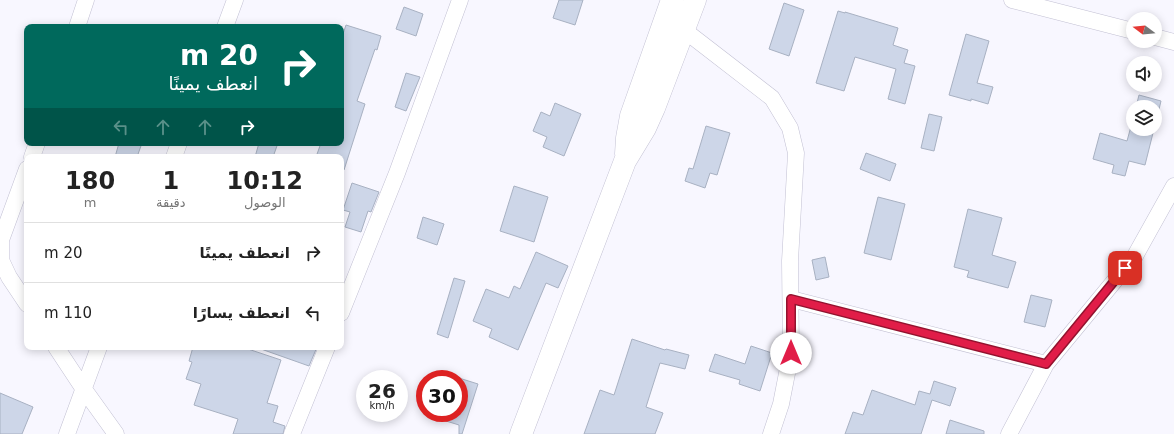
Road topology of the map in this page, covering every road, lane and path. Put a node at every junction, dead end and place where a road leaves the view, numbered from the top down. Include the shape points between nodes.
1 (86, 0) edge
2 (235, 0) edge
3 (460, 0) edge
4 (672, 0) edge
5 (695, 0) edge
6 (1012, 0) edge
7 (78, 24) edge
8 (226, 24) edge
9 (1126, 29) edge
10 (684, 30) junction
11 (1162, 39) edge
12 (1174, 42) edge
13 (625, 162) junction
14 (24, 177) edge
15 (1174, 186) edge
16 (24, 299) edge
17 (791, 299) junction
18 (344, 306) edge
19 (58, 350) edge
20 (98, 350) edge
21 (326, 350) edge
22 (1046, 364) junction
23 (83, 388) junction
24 (67, 434) edge
25 (116, 434) edge
26 (292, 434) edge
27 (521, 434) edge
28 (771, 434) edge
29 (1009, 434) edge

1 - 7 street
2 - 8 street
3 - 18 street via 397,173
4 - 13 main road via 631,116
5 - 10 main road
6 - 9 street
10 - 13 main road via 654,108
10 - 17 street via 772,98 790,128 796,153 790,261
11 - 12 street
13 - 27 main road
14 - 16 street via 0,240 1,260
15 - 22 street via 1135,256
17 - 22 street
17 - 28 street via 791,353 781,404
19 - 23 street
20 - 23 street
21 - 26 street
22 - 29 street
23 - 24 street
23 - 25 street

